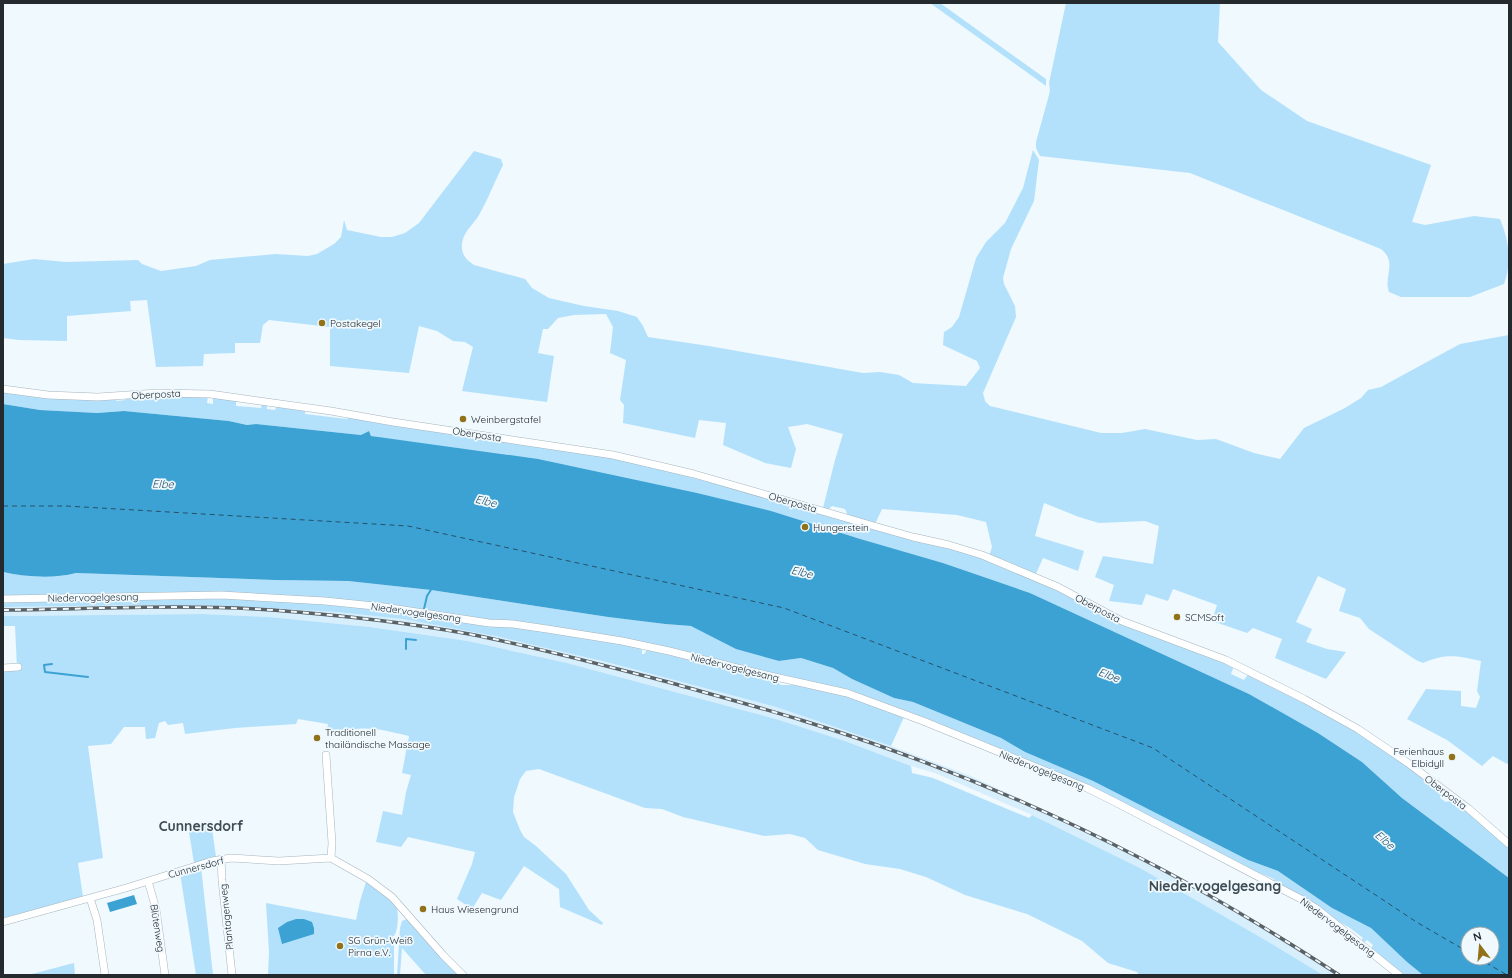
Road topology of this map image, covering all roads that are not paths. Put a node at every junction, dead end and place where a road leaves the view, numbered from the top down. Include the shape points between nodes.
1 (3, 389) edge
2 (3, 599) edge
3 (18, 667) dead end
4 (3, 668) edge
5 (326, 755) dead end
6 (1509, 844) edge
7 (331, 858) junction
8 (222, 859) junction
9 (148, 881) junction
10 (90, 898) junction
11 (3, 922) edge
12 (105, 975) edge
13 (165, 975) edge
14 (232, 975) edge
15 (463, 975) edge
16 (1399, 975) edge

1 - 6 street, Oberposta via 98,397 158,392 210,394 613,455 694,474 905,535 949,545 982,555 1058,586 1122,621 1226,660 1304,699 1408,763
2 - 16 street, Niedervogelgesang via 221,595 384,607 622,641 847,693 935,726 1087,788 1115,802 1299,898 1317,909
3 - 4 street
5 - 7 street
7 - 8 street, Cunnersdorf via 279,861
7 - 15 street via 368,879 392,897
8 - 9 street, Cunnersdorf
8 - 14 street, Plantagenweg via 222,884
9 - 10 street, Cunnersdorf
9 - 13 street, Blütenweg via 156,909
10 - 11 street, Cunnersdorf
10 - 12 street via 97,920

